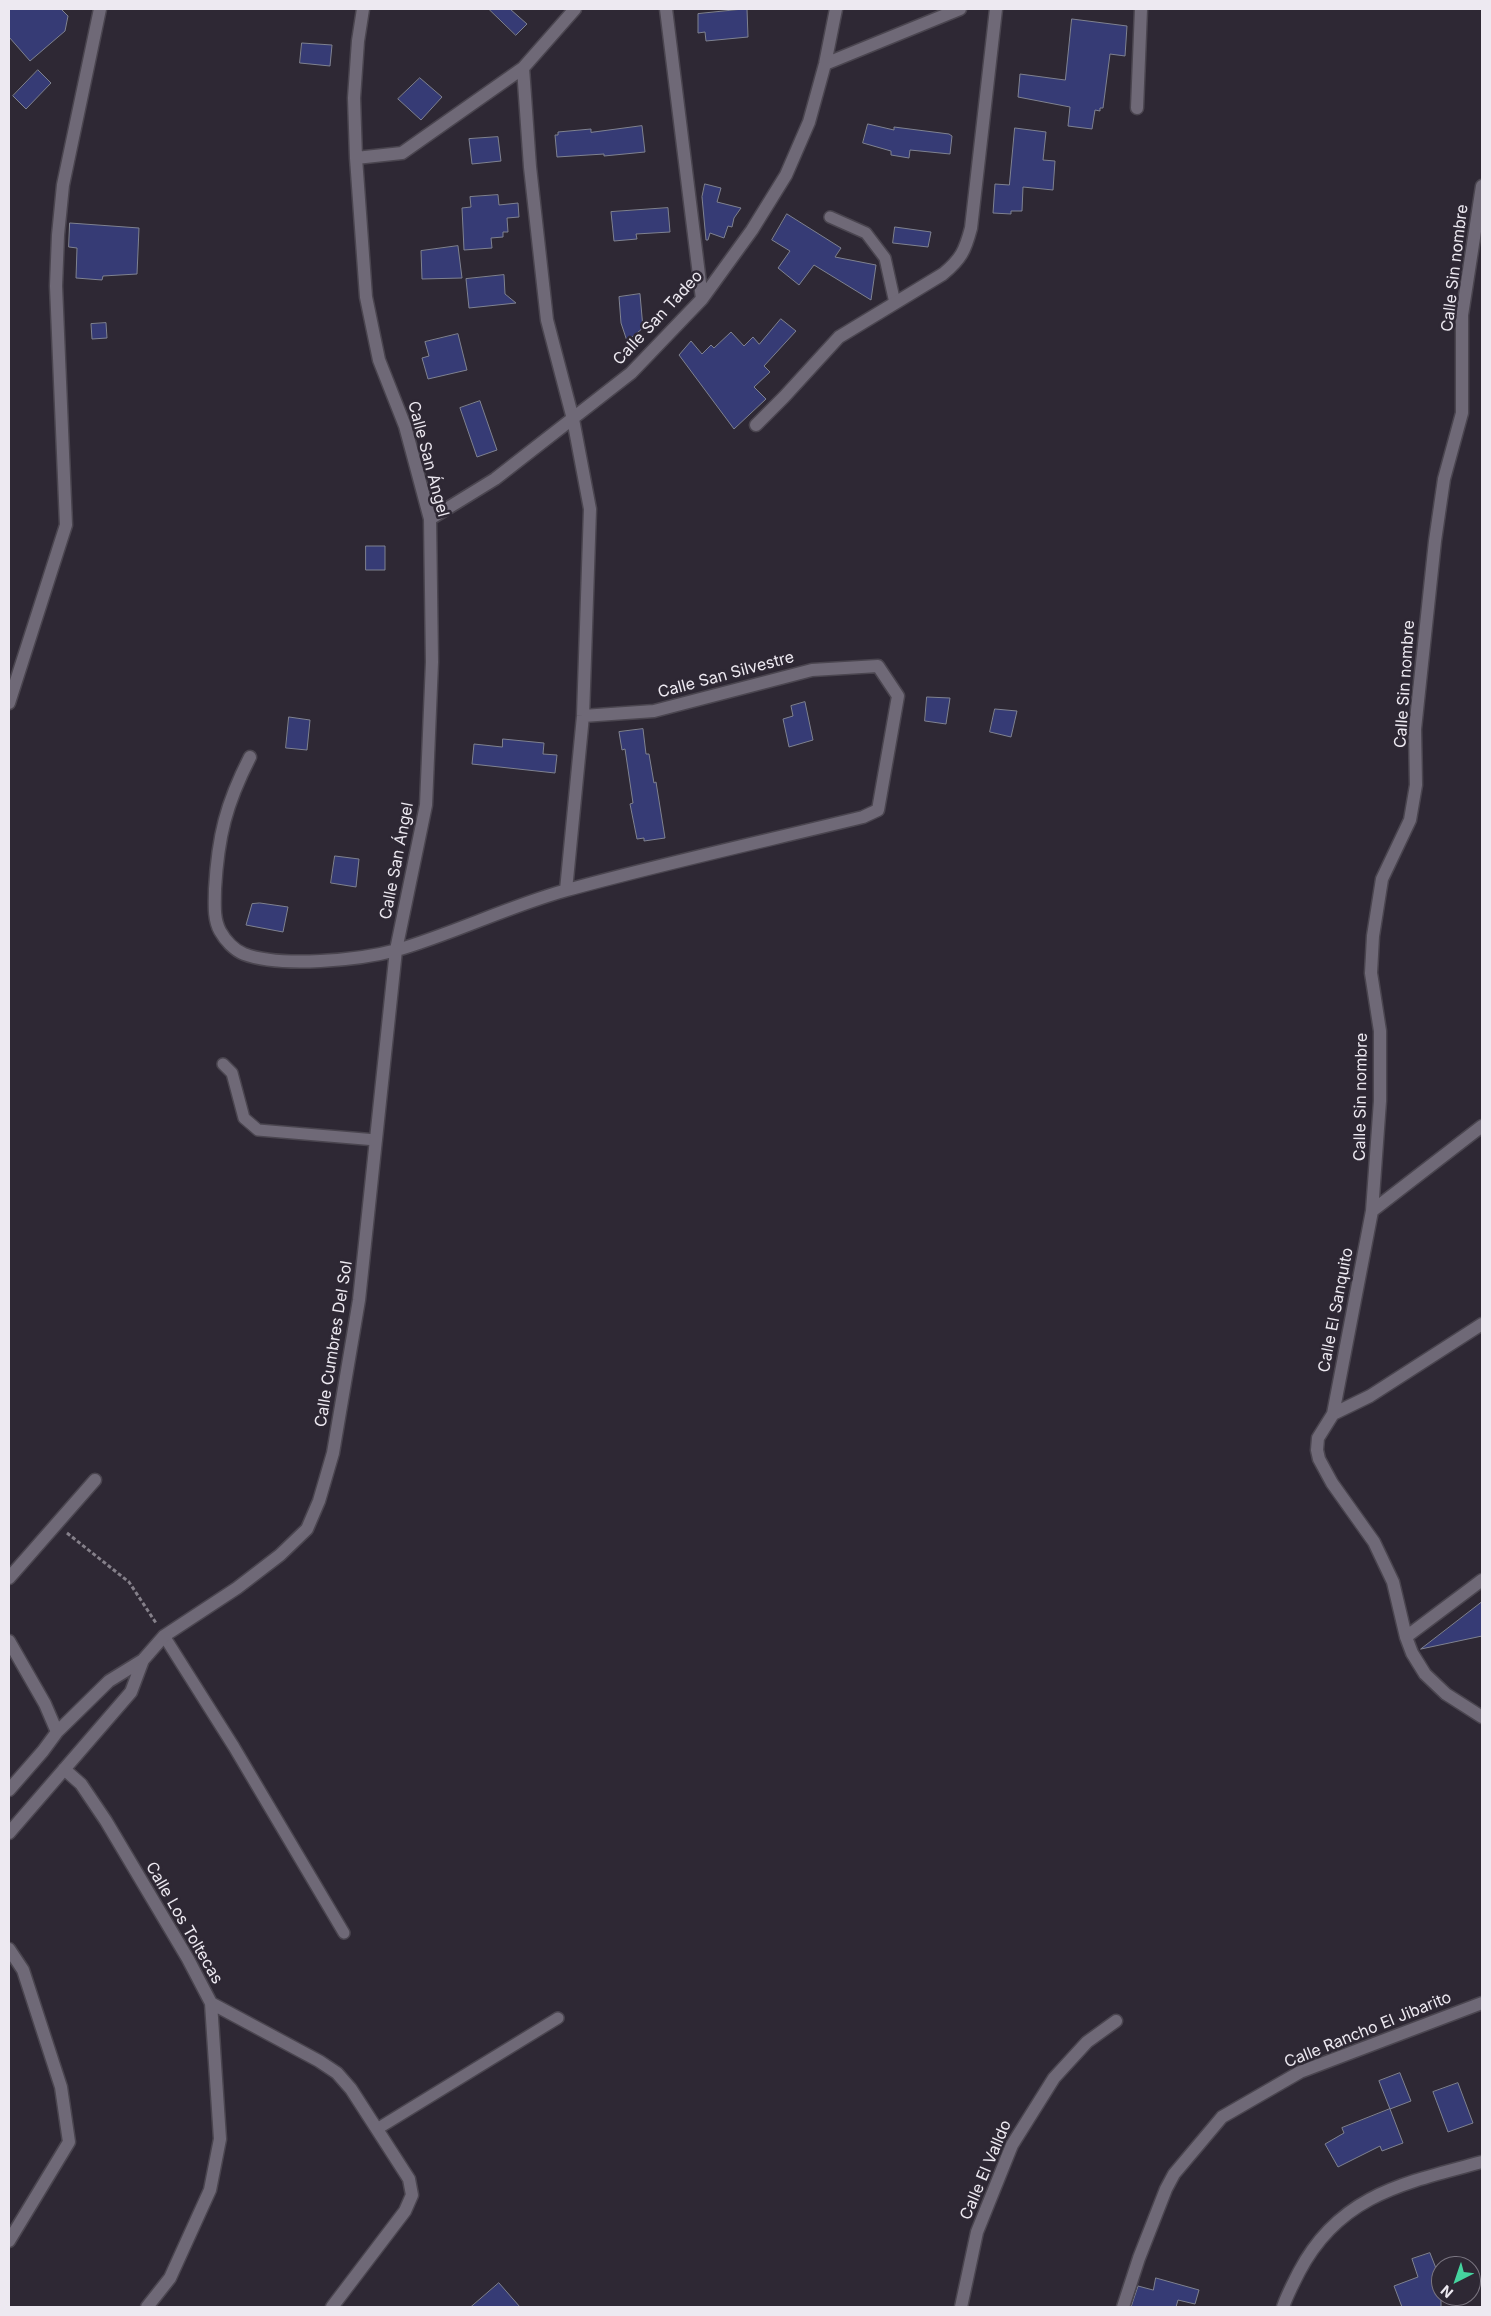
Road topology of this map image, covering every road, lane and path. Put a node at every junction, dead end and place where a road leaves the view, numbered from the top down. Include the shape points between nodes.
1 (100, 9) edge
2 (363, 9) edge
3 (575, 9) edge
4 (666, 9) edge
5 (836, 9) edge
6 (960, 9) edge
7 (996, 9) edge
8 (1140, 9) edge
9 (825, 64) junction
10 (523, 68) junction
11 (1137, 108) dead end
12 (356, 158) junction
13 (1482, 186) edge
14 (830, 217) dead end
15 (702, 299) junction
16 (895, 303) junction
17 (573, 419) junction
18 (756, 424) dead end
19 (430, 519) junction
20 (9, 703) edge
21 (583, 716) junction
22 (250, 757) dead end
23 (566, 890) junction
24 (396, 950) junction
25 (223, 1064) dead end
26 (1482, 1126) edge
27 (376, 1140) junction
28 (1372, 1211) junction
29 (1482, 1324) edge
30 (1333, 1414) junction
31 (95, 1480) dead end
32 (57, 1524) junction
33 (9, 1578) edge
34 (1482, 1580) edge
35 (164, 1636) junction
36 (1406, 1637) junction
37 (9, 1641) edge
38 (144, 1660) junction
39 (1482, 1717) edge
40 (57, 1732) junction
41 (64, 1769) junction
42 (9, 1790) edge
43 (9, 1833) edge
44 (344, 1932) dead end
45 (9, 1949) edge
46 (1482, 2002) edge
47 (211, 2003) junction
48 (558, 2018) dead end
49 (1116, 2021) dead end
50 (377, 2129) junction
51 (1482, 2162) edge
52 (9, 2241) edge
53 (147, 2307) edge
54 (332, 2307) edge
55 (961, 2307) edge
56 (1123, 2307) edge
57 (1283, 2307) edge

1 - 20 street via 63,185 58,235 56,286 66,525
2 - 12 street, Calle San Ángel via 354,98
3 - 10 street
4 - 15 street
5 - 9 street, Calle San Tadeo
6 - 9 street
7 - 16 street via 966,250 942,274
8 - 11 street
9 - 15 street, Calle San Tadeo via 809,122 786,175 752,230
10 - 12 street via 402,153
10 - 17 street via 547,320
12 - 19 street, Calle San Ángel via 366,297 372,329 379,360 405,426
13 - 28 street, Calle Sin nombre via 1462,316 1462,413 1444,479 1434,551 1415,729 1416,785 1410,820 1382,879 1373,936 1371,974 1380,1031 1380,1101
14 - 16 lane via 866,233 885,258
15 - 17 street, Calle San Tadeo via 631,373
16 - 18 street via 839,337
17 - 19 street, Calle San Tadeo via 495,478
17 - 21 street via 590,508
19 - 24 street, Calle San Ángel via 432,662 426,804
21 - 23 street
21 - 23 street, Calle San Silvestre via 654,711 812,670 878,666 898,696 878,810 863,817
22 - 24 street via 227,808 217,856 214,911 219,929 229,943 242,953 261,959 300,961
23 - 24 street
24 - 27 street, Calle Cumbres Del Sol
25 - 27 lane via 232,1073 244,1118 258,1130
26 - 28 street
27 - 35 street, Calle Cumbres Del Sol via 360,1300 333,1453 319,1501 307,1529 280,1555
28 - 30 street, Calle El Sanquito
29 - 30 street via 1370,1396
30 - 36 street via 1318,1438 1319,1459 1332,1484 1374,1542 1393,1582
31 - 32 street
32 - 33 street
32 - 35 path via 130,1582
34 - 36 street
35 - 38 street, Calle Cumbres Del Sol
35 - 44 lane
36 - 39 street via 1425,1674 1446,1694
37 - 40 street via 46,1704
38 - 40 street, Calle Cumbres Del Sol via 108,1681
38 - 41 street, Calle Cumbres Del Sol via 131,1692
40 - 42 street, Calle Cumbres Del Sol
41 - 43 street, Calle Cumbres Del Sol
41 - 47 street, Calle Los Toltecas via 81,1784 106,1821
45 - 52 street via 23,1970 61,2087 70,2142
46 - 56 street, Calle Rancho El Jibarito via 1300,2072 1222,2117 1174,2174 1166,2189
47 - 50 street via 319,2060 351,2089
47 - 53 street, Calle Los Toltecas via 220,2139 210,2190 170,2278
48 - 50 lane
49 - 55 street, Calle El Valldo via 1087,2042 1054,2078 1012,2145 977,2232
50 - 54 street via 409,2179 412,2195 405,2212
51 - 57 street via 1400,2185 1340,2217 1306,2258

